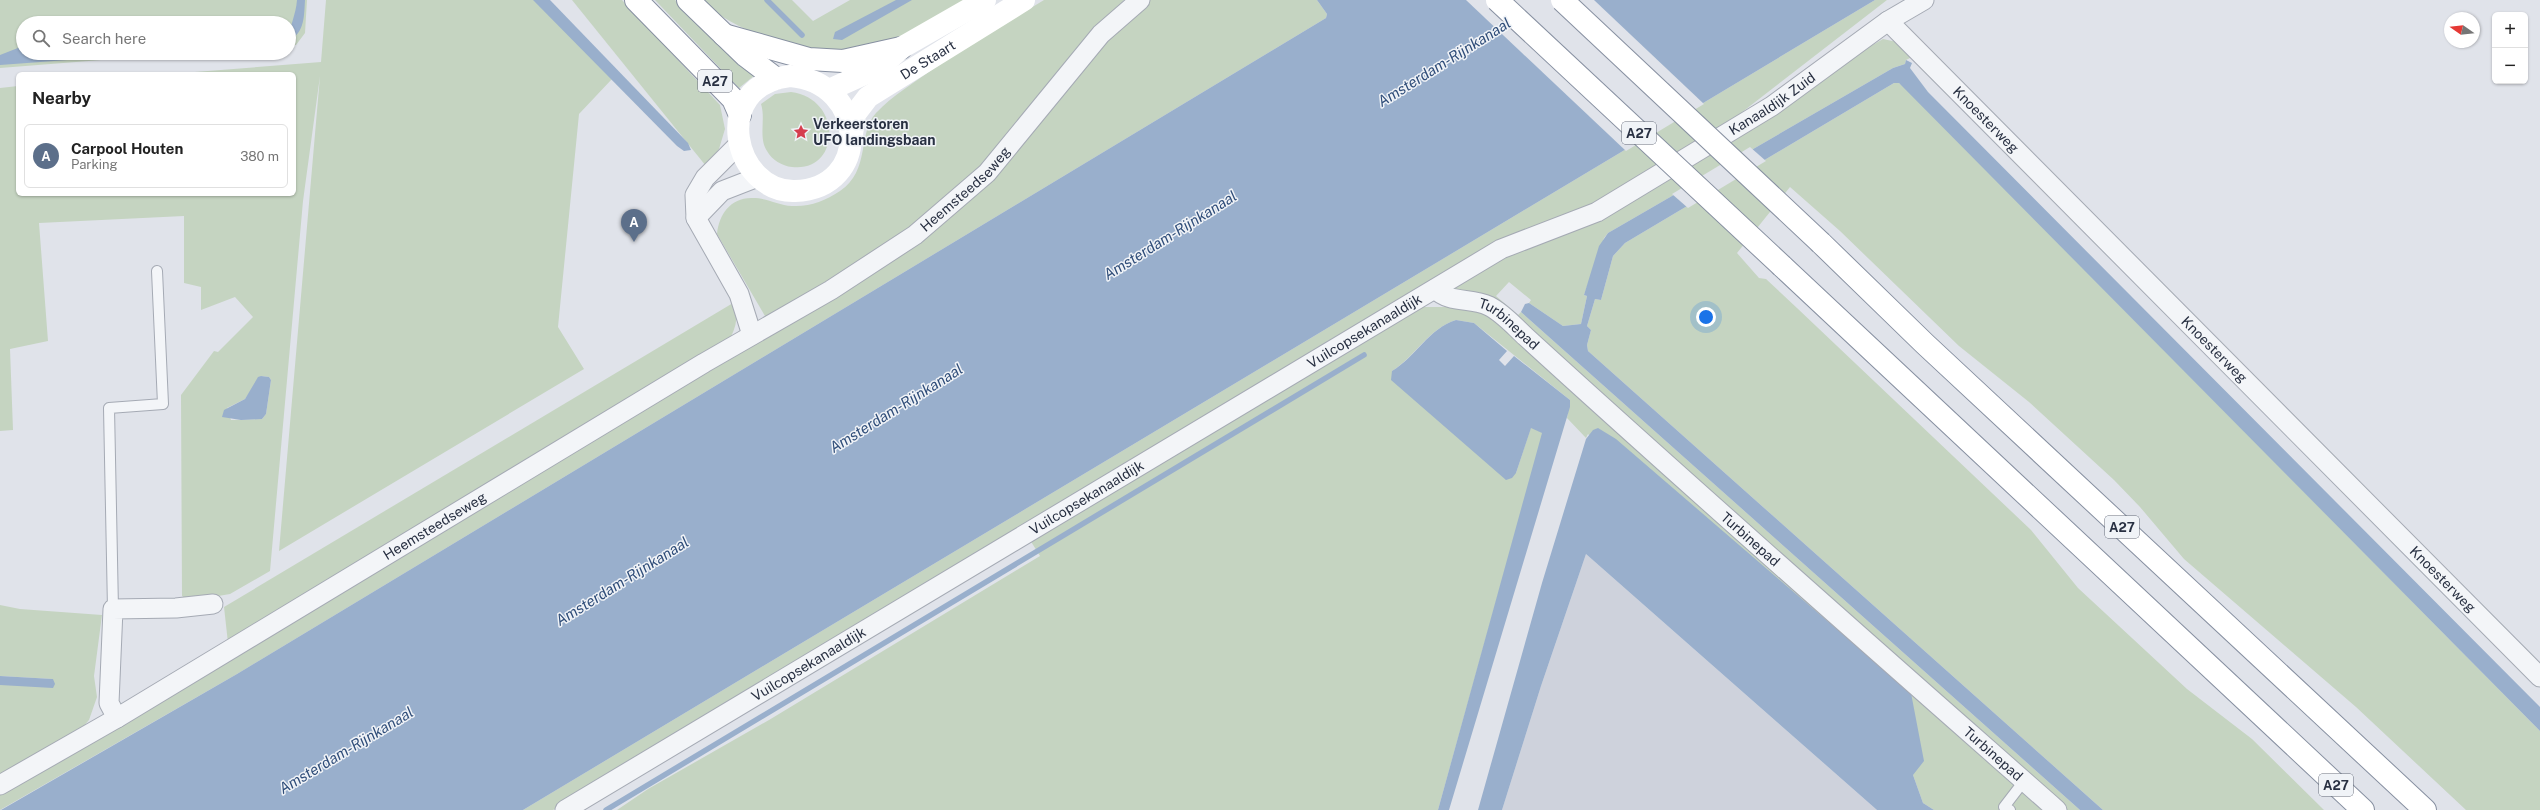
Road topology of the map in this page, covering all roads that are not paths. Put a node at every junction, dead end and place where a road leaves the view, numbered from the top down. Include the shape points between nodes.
1 (636, 0) edge
2 (688, 0) edge
3 (985, 0) edge
4 (1024, 0) edge
5 (1140, 0) edge
6 (1497, 0) edge
7 (1562, 0) edge
8 (1924, 0) edge
9 (1888, 21) junction
10 (724, 35) junction
11 (901, 48) junction
12 (775, 78) junction
13 (829, 90) junction
14 (740, 114) junction
15 (852, 134) junction
16 (740, 144) junction
17 (758, 177) junction
18 (1616, 200) joint
19 (696, 218) junction
20 (157, 271) dead end
21 (1435, 289) junction
22 (752, 335) junction
23 (213, 604) dead end
24 (113, 609) junction
25 (2540, 678) edge
26 (117, 718) junction
27 (2024, 781) junction
28 (0, 785) edge
29 (565, 810) edge
30 (2010, 810) edge
31 (2057, 810) edge
32 (2363, 810) edge
33 (2425, 810) edge

1 - 14 main road, A27 via 733,99
2 - 10 main road, A27
3 - 11 main road, De Staart
4 - 15 main road, De Staart via 868,97 855,114
5 - 22 street, Heemsteedseweg via 1101,34 987,173 927,225 831,290
6 - 32 main road, A27, bridge
7 - 33 main road, A27, bridge via 1931,350
8 - 9 street, Kanaaldijk Zuid
9 - 18 street, Kanaaldijk Zuid via 1772,106
9 - 25 street, Knoesterweg
10 - 11 main road via 809,59 844,61
10 - 12 main road, A27
11 - 13 main road, De Staart via 880,67
12 - 13 main road via 804,77
12 - 14 main road via 756,87 750,93
13 - 15 main road via 843,107
14 - 16 main road
15 - 17 main road via 848,155 842,166 820,185 794,191 768,184
16 - 17 main road via 749,166
16 - 19 street via 705,178 694,195
17 - 19 street via 722,191
18 - 21 street, Vuilcopsekanaaldijk via 1580,219 1501,249
19 - 22 street via 739,294
20 - 24 lane via 163,404 109,408
21 - 27 street, Turbinepad via 1442,295 1456,300 1476,301 1500,313 1618,422
21 - 29 street, Vuilcopsekanaaldijk
22 - 26 street, Heemsteedseweg
23 - 24 street via 176,608
24 - 26 street via 110,703
26 - 28 street, Heemsteedseweg
27 - 30 lane via 2004,807
27 - 31 street, Turbinepad

